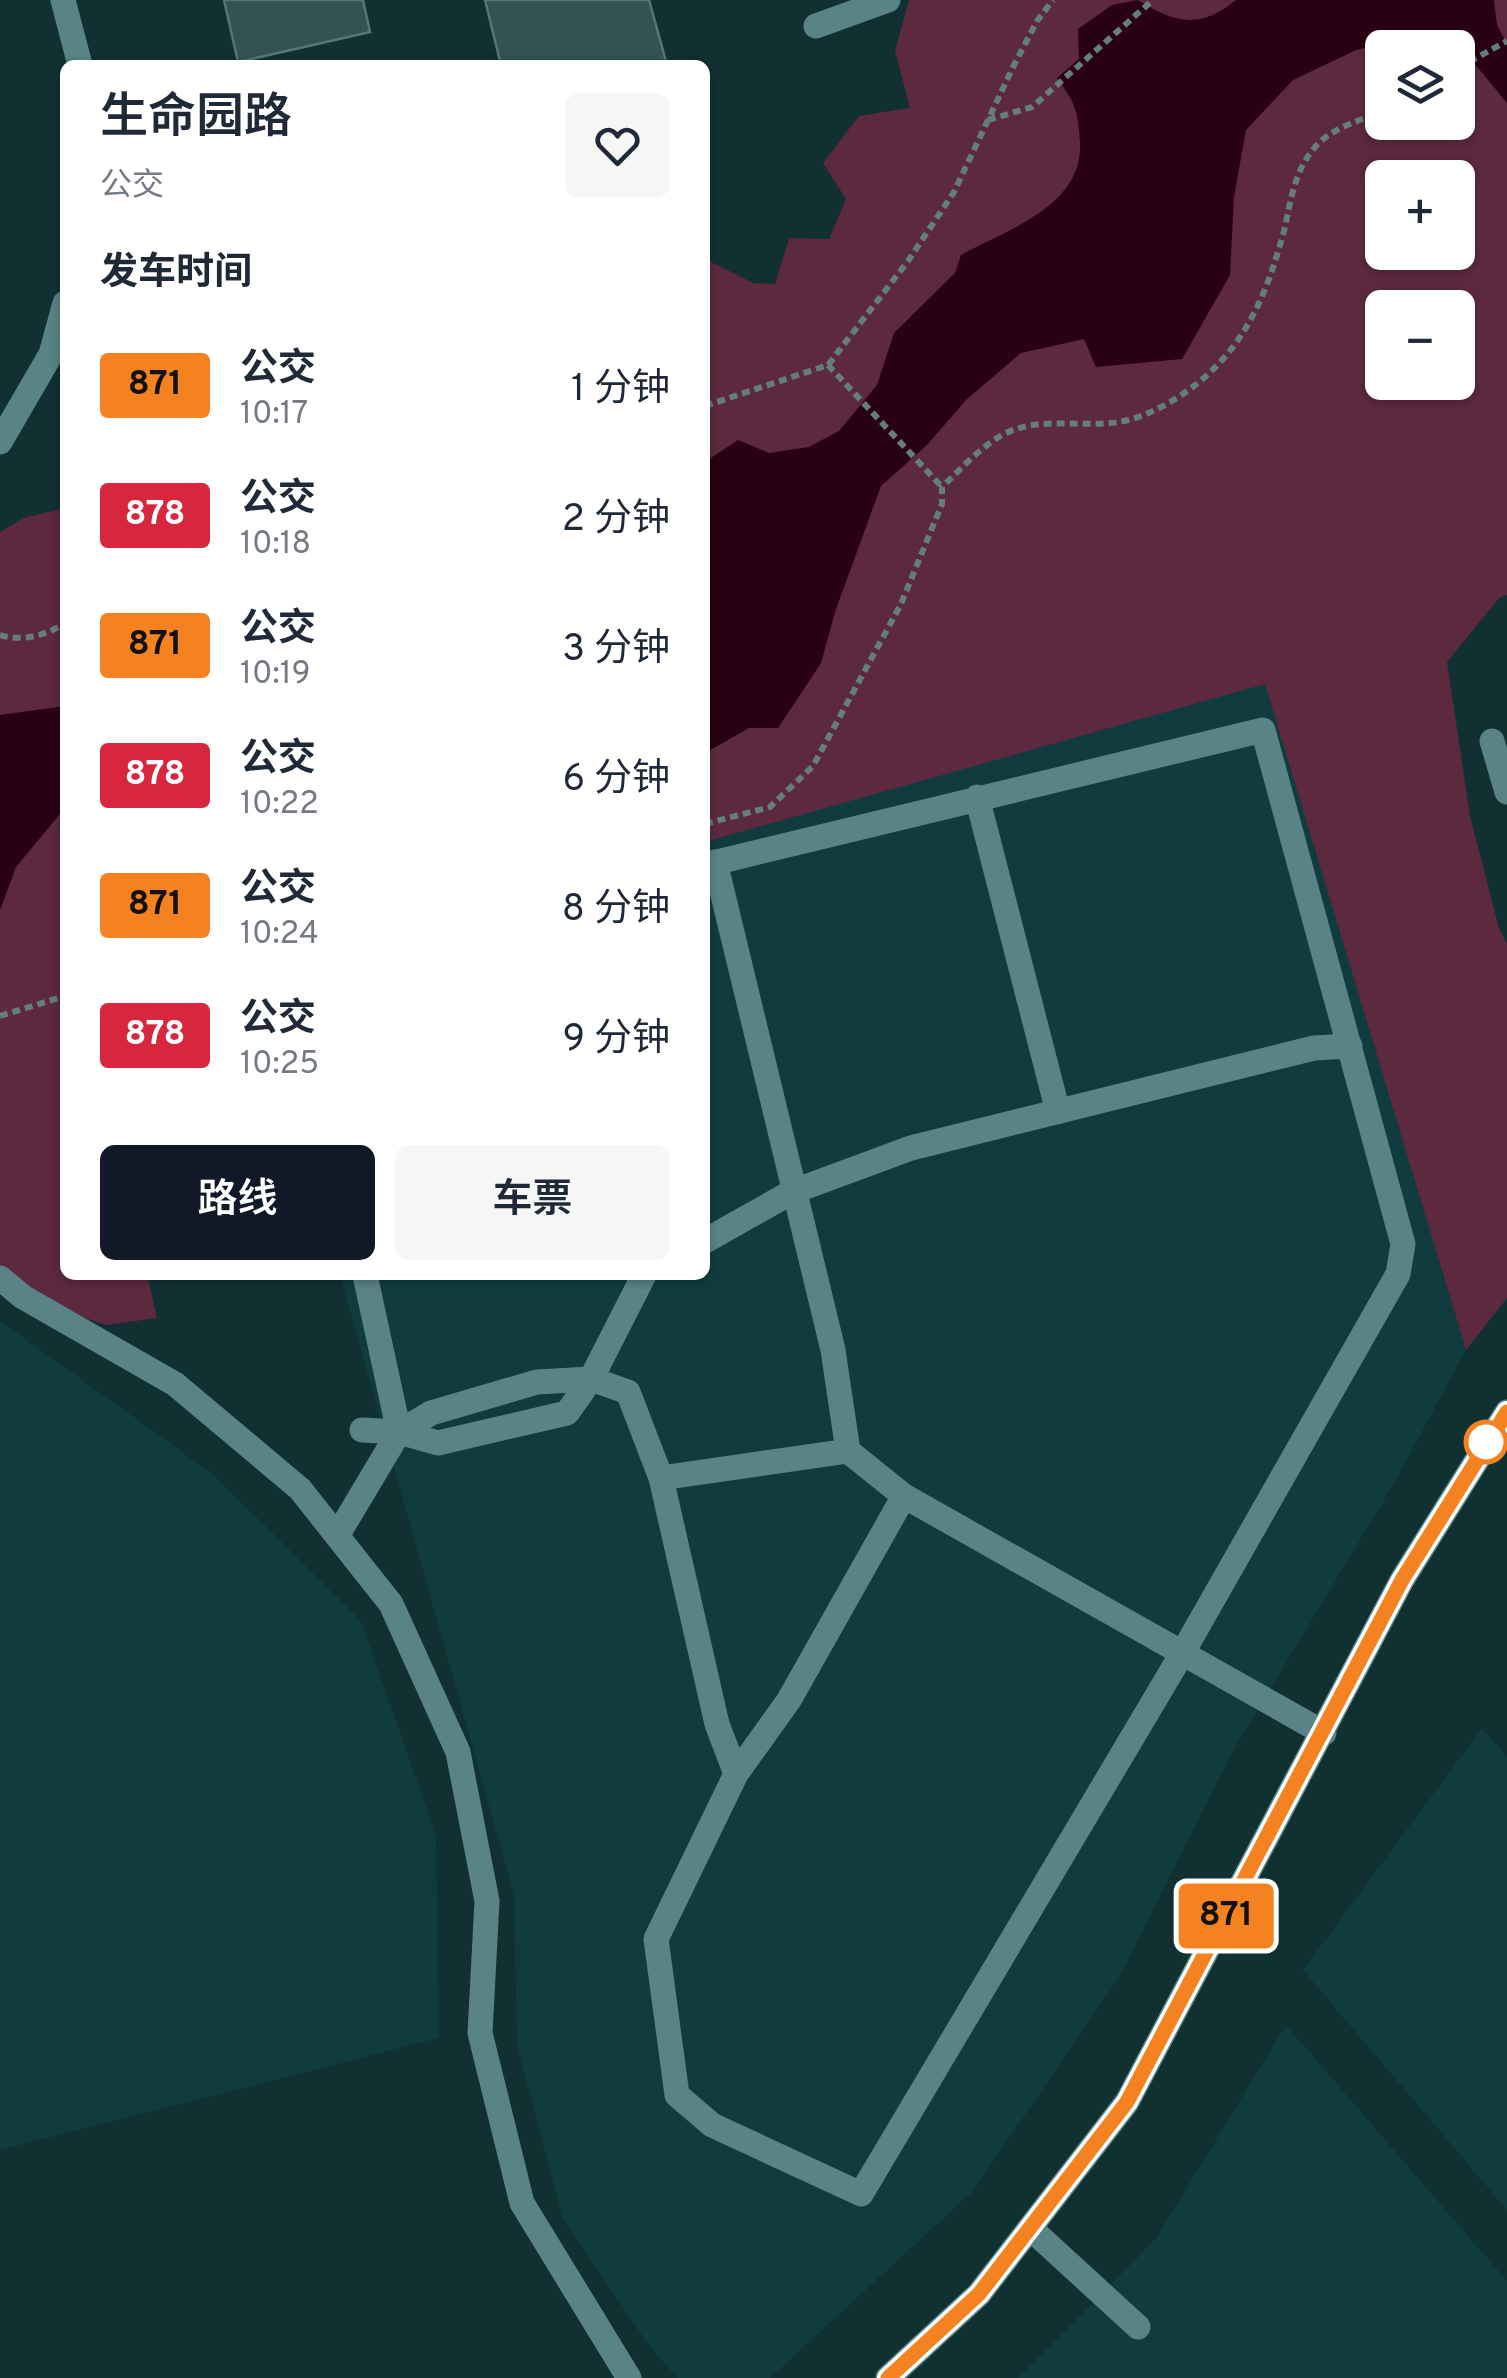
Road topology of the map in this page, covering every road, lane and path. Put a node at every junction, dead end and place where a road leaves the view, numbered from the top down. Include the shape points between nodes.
1 (63, 0) edge
2 (888, 0) edge
3 (1053, 0) edge
4 (1152, 0) edge
5 (816, 26) dead end
6 (1507, 41) edge
7 (1475, 59) edge
8 (79, 60) edge
9 (1365, 118) edge
10 (988, 120) junction
11 (60, 321) edge
12 (828, 365) junction
13 (710, 404) edge
14 (0, 442) edge
15 (942, 487) junction
16 (60, 626) edge
17 (0, 636) edge
18 (1492, 742) dead end
19 (1507, 792) edge
20 (977, 798) junction
21 (710, 823) edge
22 (710, 864) edge
23 (60, 998) edge
24 (0, 1016) edge
25 (1350, 1046) junction
26 (1058, 1112) junction
27 (792, 1192) junction
28 (710, 1238) edge
29 (0, 1278) edge
30 (366, 1280) edge
31 (641, 1280) edge
32 (591, 1379) junction
33 (1507, 1412) edge
34 (362, 1430) dead end
35 (400, 1432) junction
36 (848, 1451) junction
37 (661, 1478) junction
38 (904, 1496) junction
39 (337, 1536) junction
40 (1183, 1652) junction
41 (1324, 1733) junction
42 (736, 1774) junction
43 (1030, 2228) junction
44 (1138, 2327) dead end
45 (628, 2378) edge
46 (888, 2378) edge

1 - 8 street
2 - 5 street
3 - 10 path
4 - 10 path via 1032,107
6 - 7 path
9 - 15 path via 1316,146 1297,176 1256,310 1236,345 1204,378 1144,415 1008,433
10 - 12 path via 932,228
11 - 14 street via 51,354
12 - 13 path
12 - 15 path
15 - 21 path via 942,504 901,604 813,766 770,808
16 - 17 path via 12,640
18 - 19 street
20 - 22 street
20 - 25 street via 1263,730
20 - 26 street
22 - 27 street
23 - 24 path
25 - 26 street via 1314,1048
25 - 40 street via 1403,1244 1398,1274
26 - 27 street via 910,1148
27 - 28 street
27 - 36 street via 833,1350
29 - 39 street via 175,1384 300,1489
30 - 35 street
31 - 32 street
32 - 35 street via 537,1382 432,1413
32 - 35 street via 567,1412 438,1443
32 - 37 street via 628,1392
33 - 41 street via 1402,1580
34 - 35 street
35 - 39 street
36 - 37 street
36 - 38 street
37 - 42 street via 717,1724
38 - 40 street
38 - 42 street via 789,1700
39 - 45 street via 391,1604 458,1752 487,1901 480,2033 522,2203
40 - 41 street
40 - 42 street via 861,2194 712,2125 677,2094 656,1940
41 - 43 street via 1127,2102
43 - 44 street
43 - 46 street via 979,2294

